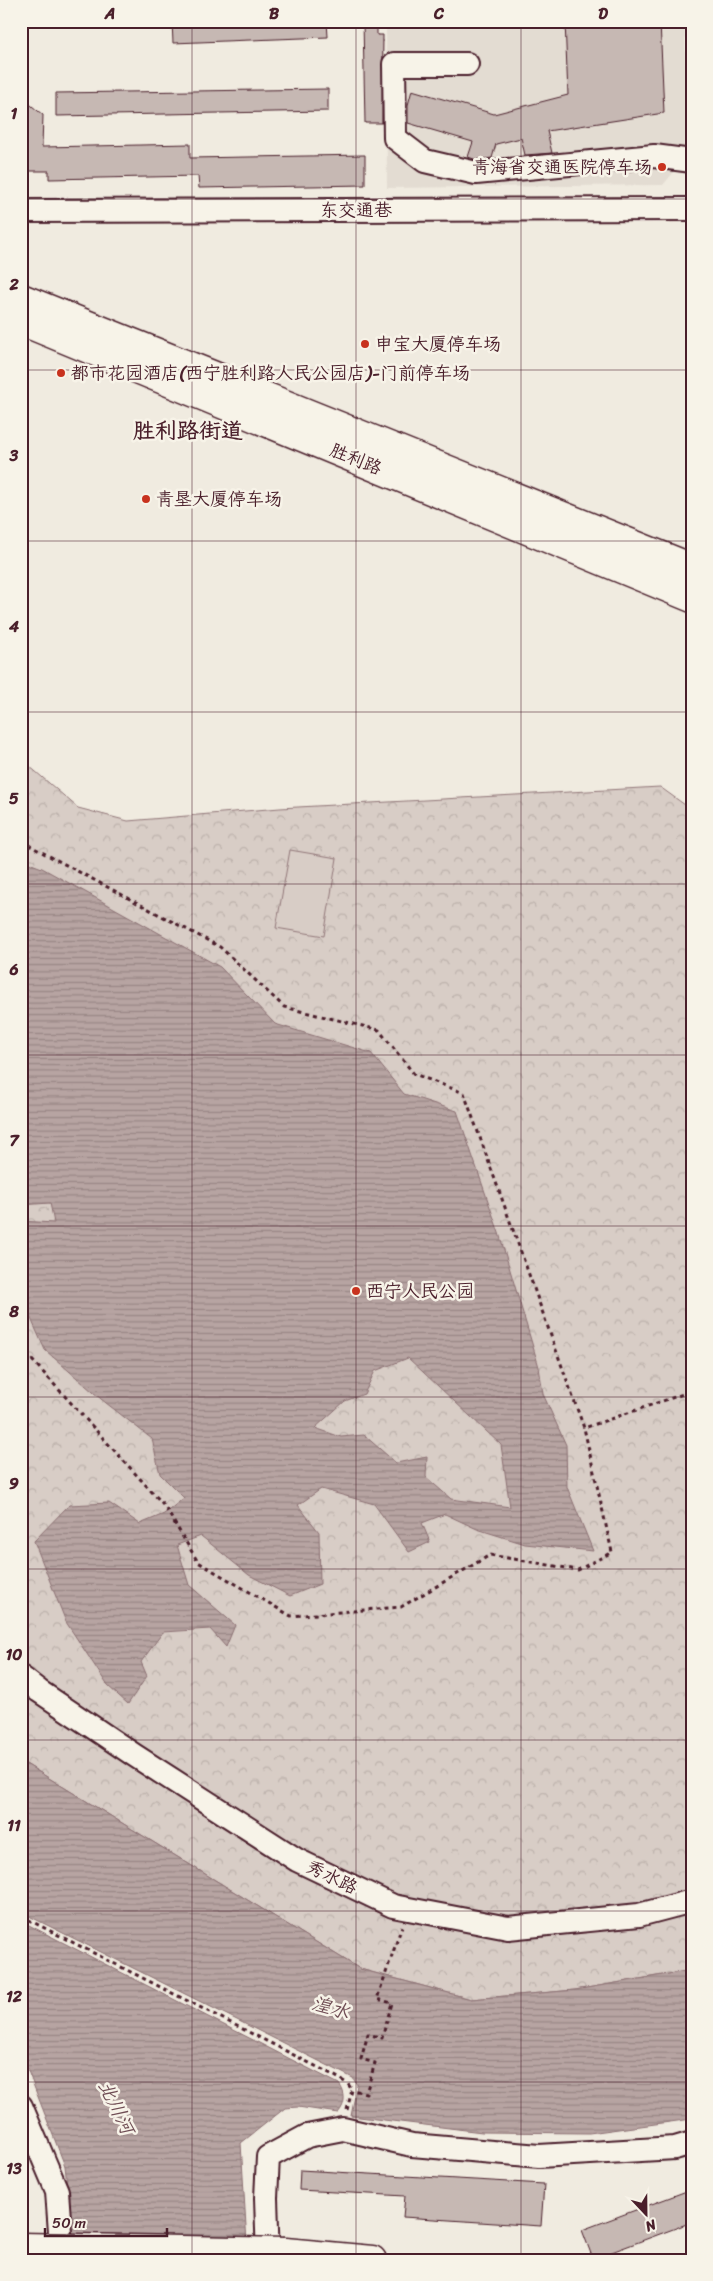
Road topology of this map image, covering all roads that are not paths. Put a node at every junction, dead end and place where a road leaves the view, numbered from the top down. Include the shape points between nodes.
1 (467, 64) dead end
2 (692, 161) edge
3 (692, 209) edge
4 (21, 211) edge
5 (21, 298) edge
6 (21, 320) edge
7 (692, 568) edge
8 (692, 598) edge
9 (21, 1677) edge
10 (692, 1901) edge
11 (21, 2106) edge
12 (692, 2143) edge
13 (21, 2247) edge
14 (277, 2256) edge
15 (62, 2260) edge
16 (372, 2260) edge

1 - 2 street via 394,64 395,138 425,161 476,173 654,156
3 - 4 street, 东交通巷
5 - 7 main road, 胜利路
6 - 8 main road, 胜利路
9 - 10 street, 秀水路 via 134,1756 297,1860 392,1906 508,1928 638,1915
11 - 15 street via 57,2191
12 - 14 street via 675,2148 539,2156 412,2145 343,2129 308,2136 268,2157 266,2198
13 - 14 main road, bridge
14 - 16 main road

